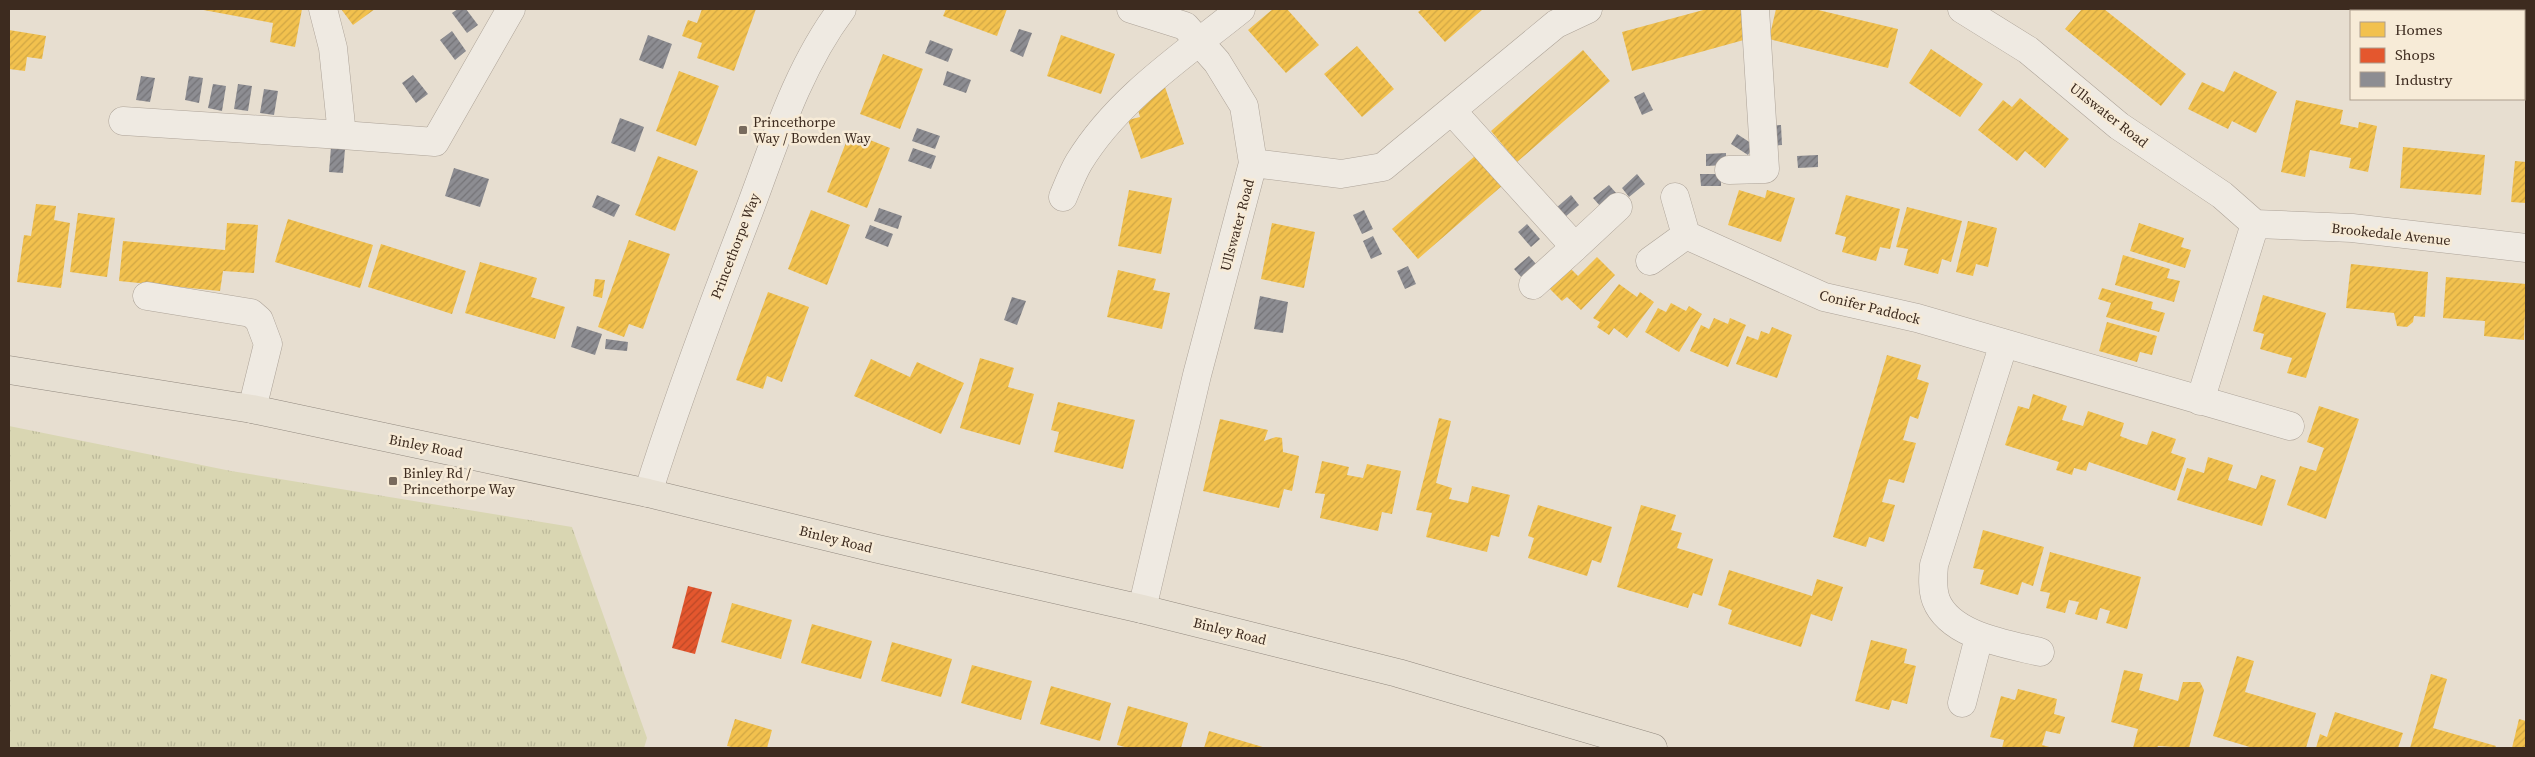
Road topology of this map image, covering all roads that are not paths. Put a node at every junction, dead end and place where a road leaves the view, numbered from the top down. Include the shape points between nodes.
1 (323, 9) edge
2 (511, 9) edge
3 (842, 9) edge
4 (1131, 9) edge
5 (1241, 9) edge
6 (1755, 9) edge
7 (1962, 9) edge
8 (1578, 11) edge
9 (1199, 42) junction
10 (1452, 111) junction
11 (123, 121) dead end
12 (342, 136) junction
13 (1254, 163) junction
14 (1729, 170) dead end
15 (1675, 196) dead end
16 (1063, 197) dead end
17 (1618, 207) dead end
18 (2255, 224) junction
19 (1686, 235) junction
20 (1575, 247) junction
21 (2526, 248) edge
22 (1650, 261) dead end
23 (1533, 285) dead end
24 (147, 296) dead end
25 (2004, 344) junction
26 (9, 370) edge
27 (2200, 401) junction
28 (252, 409) junction
29 (2290, 426) dead end
30 (648, 493) junction
31 (1142, 609) junction
32 (1979, 637) junction
33 (2040, 652) dead end
34 (1962, 703) dead end
35 (1653, 748) edge

1 - 12 street via 333,48
2 - 12 street via 435,142
3 - 30 street, Princethorpe Way via 817,48 791,100 677,400
4 - 9 street via 1185,26
5 - 9 street
6 - 14 street via 1777,169
7 - 18 street, Ullswater Road via 2028,50 2119,126 2222,195
8 - 10 street, Ullswater Road via 1556,24
9 - 13 street via 1217,62 1244,106
9 - 16 street via 1136,94 1100,133 1079,162
10 - 13 street, Ullswater Road via 1383,167 1341,174
10 - 20 street
11 - 12 street
13 - 31 street, Ullswater Road via 1197,375
15 - 19 street
17 - 20 street
18 - 21 street, Brookedale Avenue via 2352,228
18 - 27 street
19 - 22 street
19 - 25 street, Conifer Paddock via 1824,297 1917,318
20 - 23 street
24 - 28 street via 250,313 259,320 268,344
25 - 27 street, Conifer Paddock
25 - 32 street via 1934,565 1936,600 1951,620
26 - 28 main road, Binley Road
27 - 29 street, Conifer Paddock
28 - 30 main road, Binley Road
30 - 31 main road, Binley Road
31 - 35 main road, Binley Road via 1398,673
32 - 33 street
32 - 34 street

